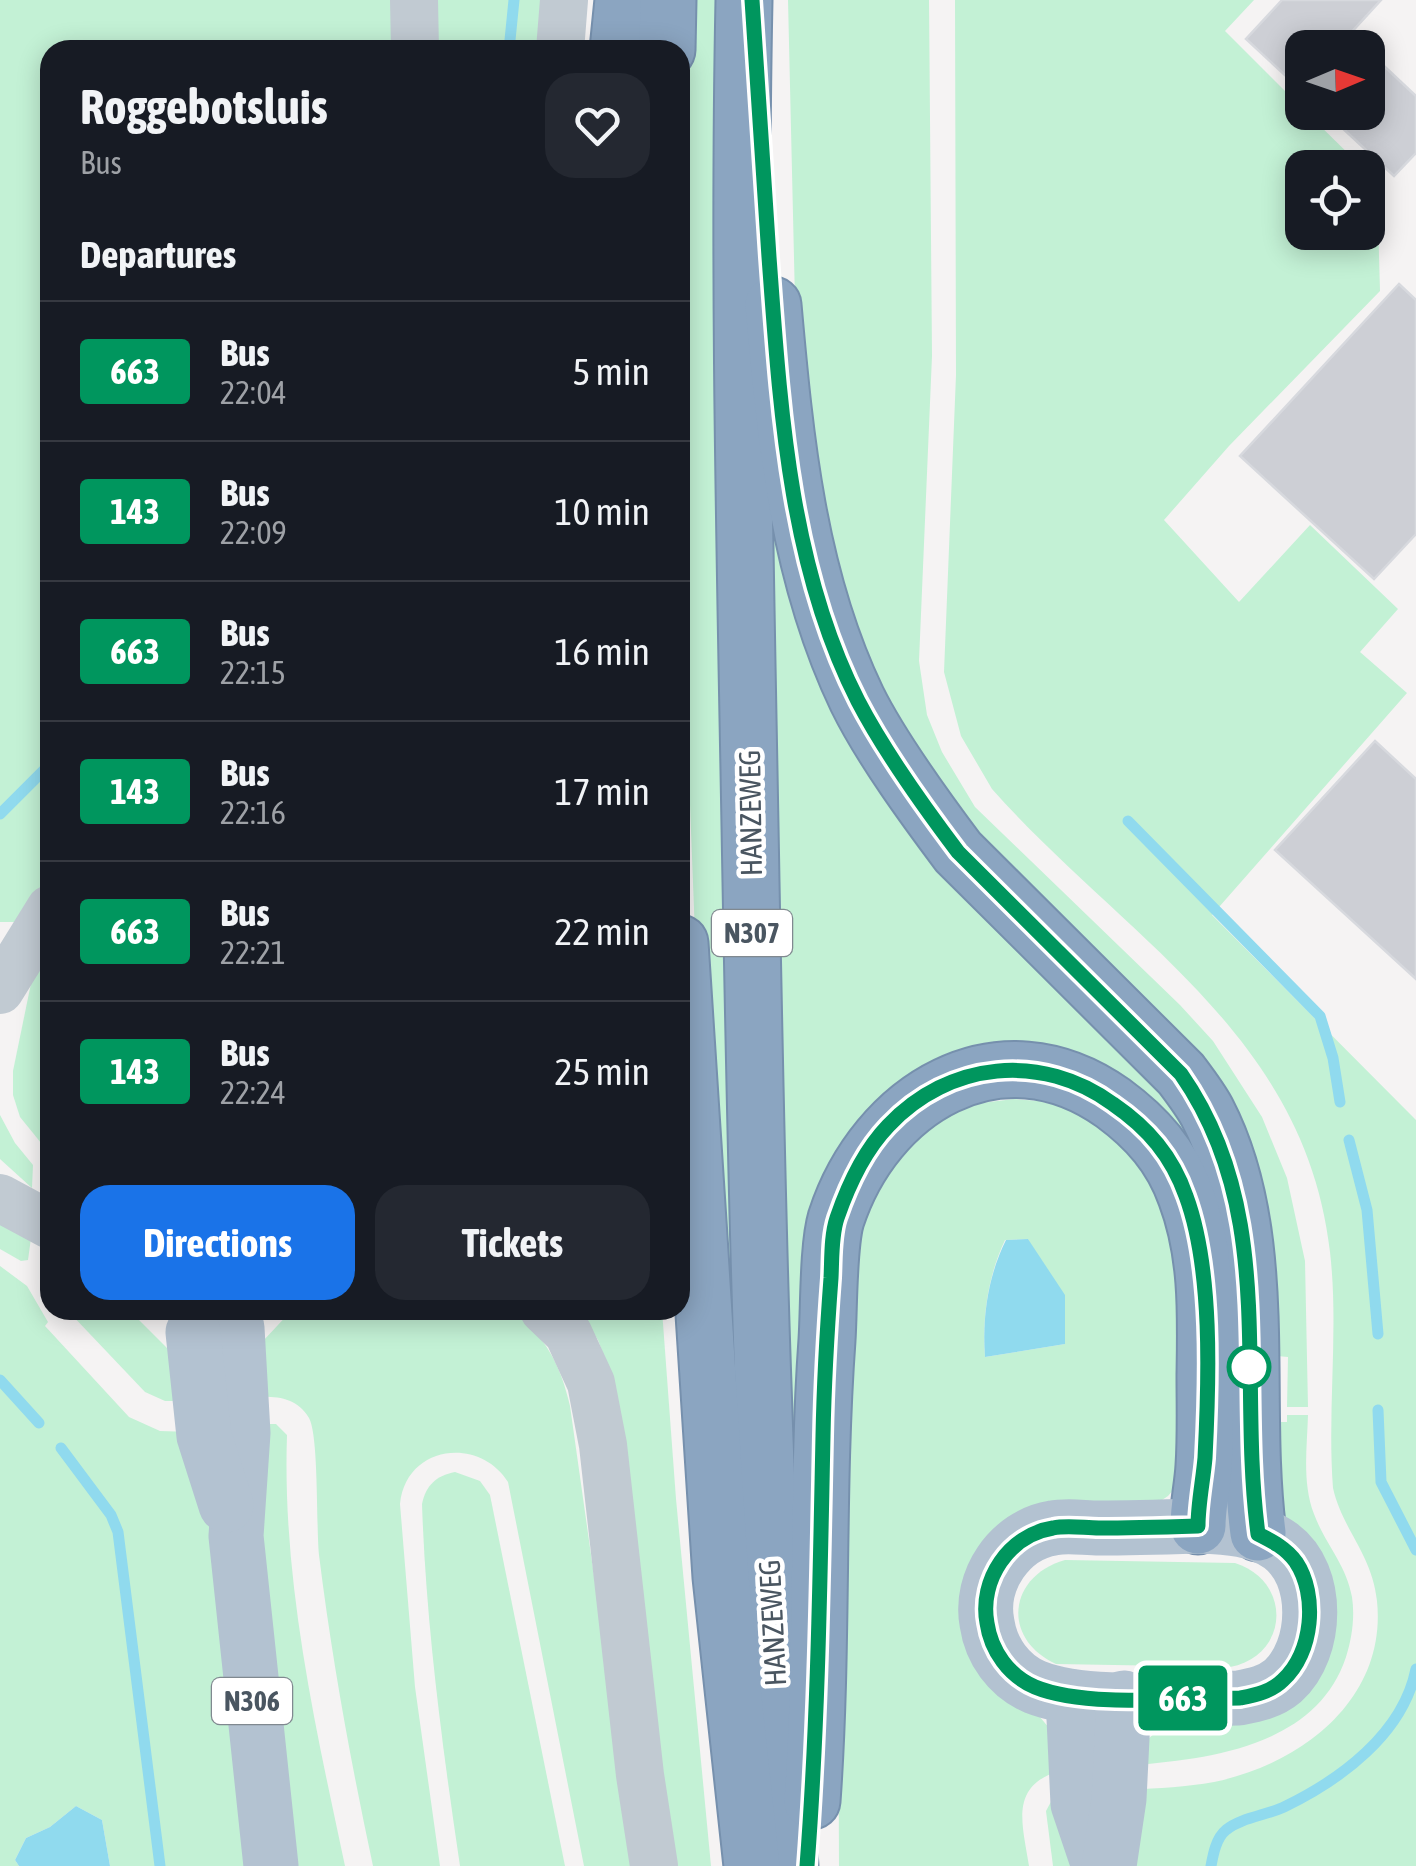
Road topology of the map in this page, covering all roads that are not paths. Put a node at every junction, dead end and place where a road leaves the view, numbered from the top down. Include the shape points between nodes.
1 (414, 0) edge
2 (564, 0) edge
3 (622, 0) edge
4 (668, 0) edge
5 (748, 0) edge
6 (415, 40) edge
7 (561, 40) edge
8 (619, 40) edge
9 (666, 40) edge
10 (40, 925) edge
11 (0, 990) edge
12 (690, 1100) edge
13 (690, 1120) edge
14 (692, 1131) junction
15 (211, 1320) edge
16 (554, 1320) edge
17 (1198, 1526) junction
18 (1258, 1534) junction
19 (1098, 1698) junction
20 (271, 1866) edge
21 (654, 1866) edge
22 (752, 1866) edge
23 (790, 1866) edge
24 (807, 1866) edge
25 (1099, 1866) edge
26 (1110, 1866) edge

1 - 6 street
2 - 7 street
3 - 8 highway
4 - 9 highway
5 - 18 highway, N307 via 783,410 798,519 823,613 858,701 958,852 1181,1074 1206,1110 1242,1223
5 - 23 highway, HANZEWEG / N307 via 741,371 761,1348
10 - 11 street
12 - 14 highway, HANZEWEG / N307
13 - 14 highway, N307
14 - 22 highway, HANZEWEG / N307 via 720,1576
15 - 20 main road, N306 via 243,1432 236,1536
16 - 21 street via 591,1382 600,1429
17 - 18 main road
17 - 19 main road via 1054,1528 1006,1554 988,1589 985,1613 998,1656 1026,1682
17 - 24 highway via 1205,1454 1204,1280 1196,1229 1172,1162 1140,1122 1090,1086 1060,1074 979,1073 941,1087 888,1126 860,1164 835,1222
18 - 19 main road via 1297,1563 1310,1608 1305,1644 1282,1681 1240,1698
19 - 25 main road via 1078,1804
19 - 26 main road via 1118,1799

